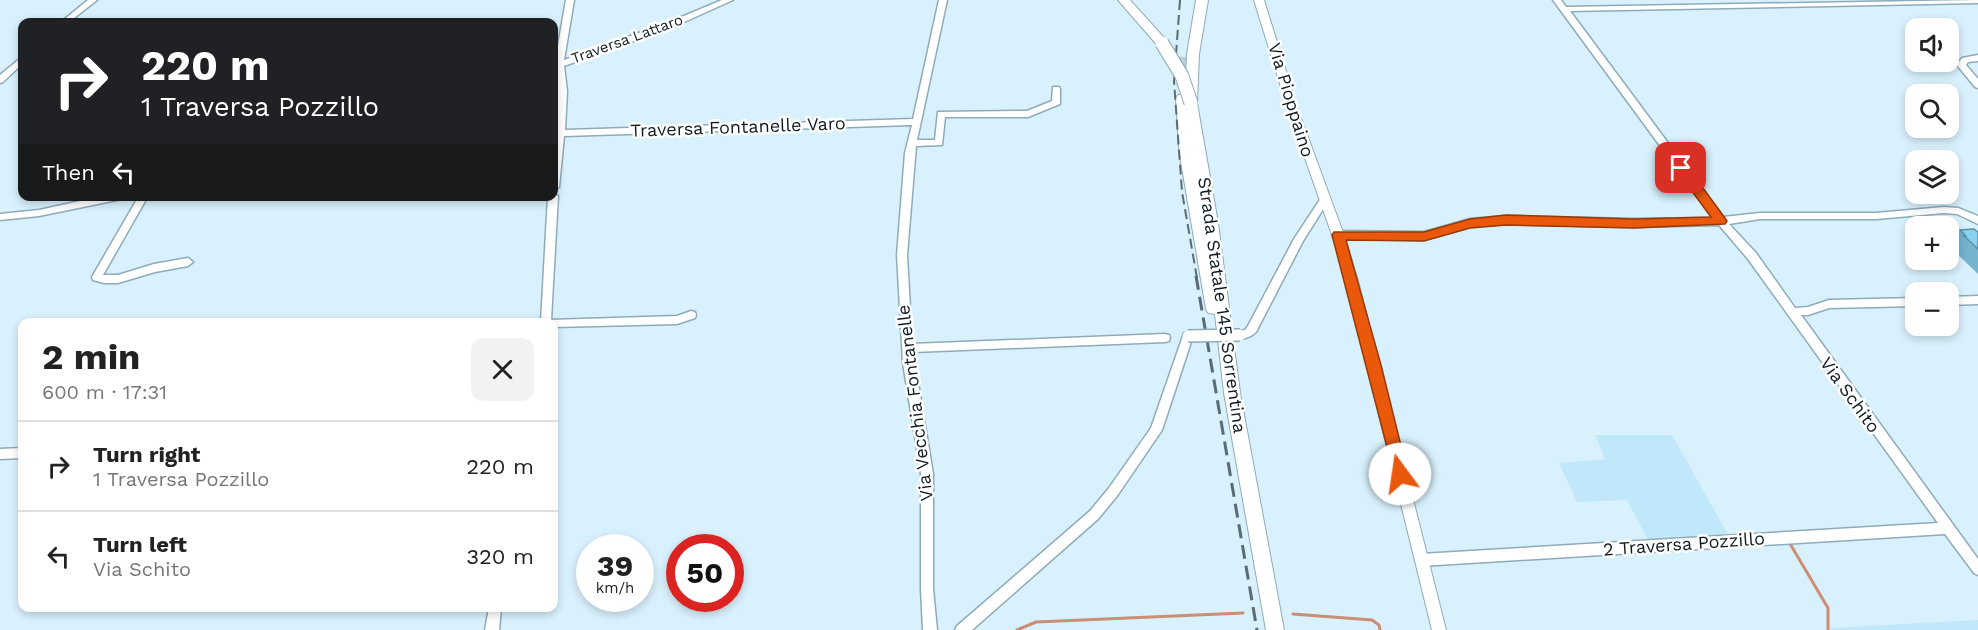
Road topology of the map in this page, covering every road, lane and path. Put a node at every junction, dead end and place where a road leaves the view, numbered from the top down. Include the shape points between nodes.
1 (93, 0) edge
2 (570, 0) edge
3 (729, 0) edge
4 (943, 0) edge
5 (1124, 0) edge
6 (1195, 0) edge
7 (1202, 0) edge
8 (1259, 0) edge
9 (1978, 1) edge
10 (1560, 5) edge
11 (70, 18) edge
12 (558, 56) edge
13 (1185, 57) tunnel mouth
14 (1978, 58) edge
15 (18, 64) edge
16 (558, 64) edge
17 (558, 68) edge
18 (0, 80) edge
19 (1978, 86) edge
20 (1056, 89) dead end
21 (1187, 101) junction
22 (916, 122) junction
23 (560, 133) junction
24 (912, 143) junction
25 (558, 151) edge
26 (1324, 200) junction
27 (98, 201) edge
28 (141, 201) edge
29 (553, 201) edge
30 (0, 217) edge
31 (1978, 220) edge
32 (1721, 221) junction
33 (1338, 235) junction
34 (188, 262) dead end
35 (1978, 300) edge
36 (1959, 301) edge
37 (1905, 302) edge
38 (1791, 312) junction
39 (691, 315) dead end
40 (546, 318) edge
41 (558, 323) edge
42 (1165, 338) dead end
43 (907, 348) junction
44 (1228, 361) junction
45 (18, 453) edge
46 (0, 454) edge
47 (1947, 528) junction
48 (1421, 560) junction
49 (1978, 569) edge
50 (494, 612) edge
51 (492, 630) edge
52 (930, 630) edge
53 (962, 630) edge
54 (1275, 630) edge
55 (1439, 630) edge

1 - 11 street
2 - 12 street
3 - 16 street, Traversa Lattaro
4 - 22 street, Via Vecchia Fontanelle
5 - 21 highway, Strada Statale 145 Sorrentina, bridge via 1169,53 1182,76
6 - 13 highway
7 - 21 highway
8 - 26 main road, Via Pioppaino
9 - 10 street
10 - 32 street, Via Schito
14 - 19 street via 1965,60 1961,65
15 - 18 street
17 - 23 street via 562,74
20 - 24 street via 1057,102 1032,114 941,114 939,143
21 - 44 highway, Strada Statale 145 Sorrentina via 1201,153
21 - 44 highway via 1185,142 1200,241
22 - 23 street, Traversa Fontanelle Varo
22 - 24 street, Via Vecchia Fontanelle
23 - 25 street
24 - 43 street, Via Vecchia Fontanelle via 902,255
26 - 33 main road, Via Pioppaino
26 - 53 street, bridge via 1252,329 1240,335 1188,336 1156,430 1113,492 1094,515
27 - 30 street
28 - 34 street via 97,277 128,277
29 - 40 street
31 - 32 street via 1944,210 1876,216 1760,216
32 - 33 street via 1506,220 1470,223 1424,236
32 - 38 street, Via Schito via 1752,256
33 - 48 main road, Via Pioppaino
35 - 36 street
37 - 38 street via 1829,304
38 - 47 street, Via Schito
39 - 41 street via 677,320
42 - 43 street
43 - 52 street, Via Vecchia Fontanelle via 927,474
44 - 54 highway, Strada Statale 145 Sorrentina
45 - 46 street
47 - 48 street, 2 Traversa Pozzillo
47 - 49 street, Via Schito
48 - 55 main road, Via Pioppaino
50 - 51 street

